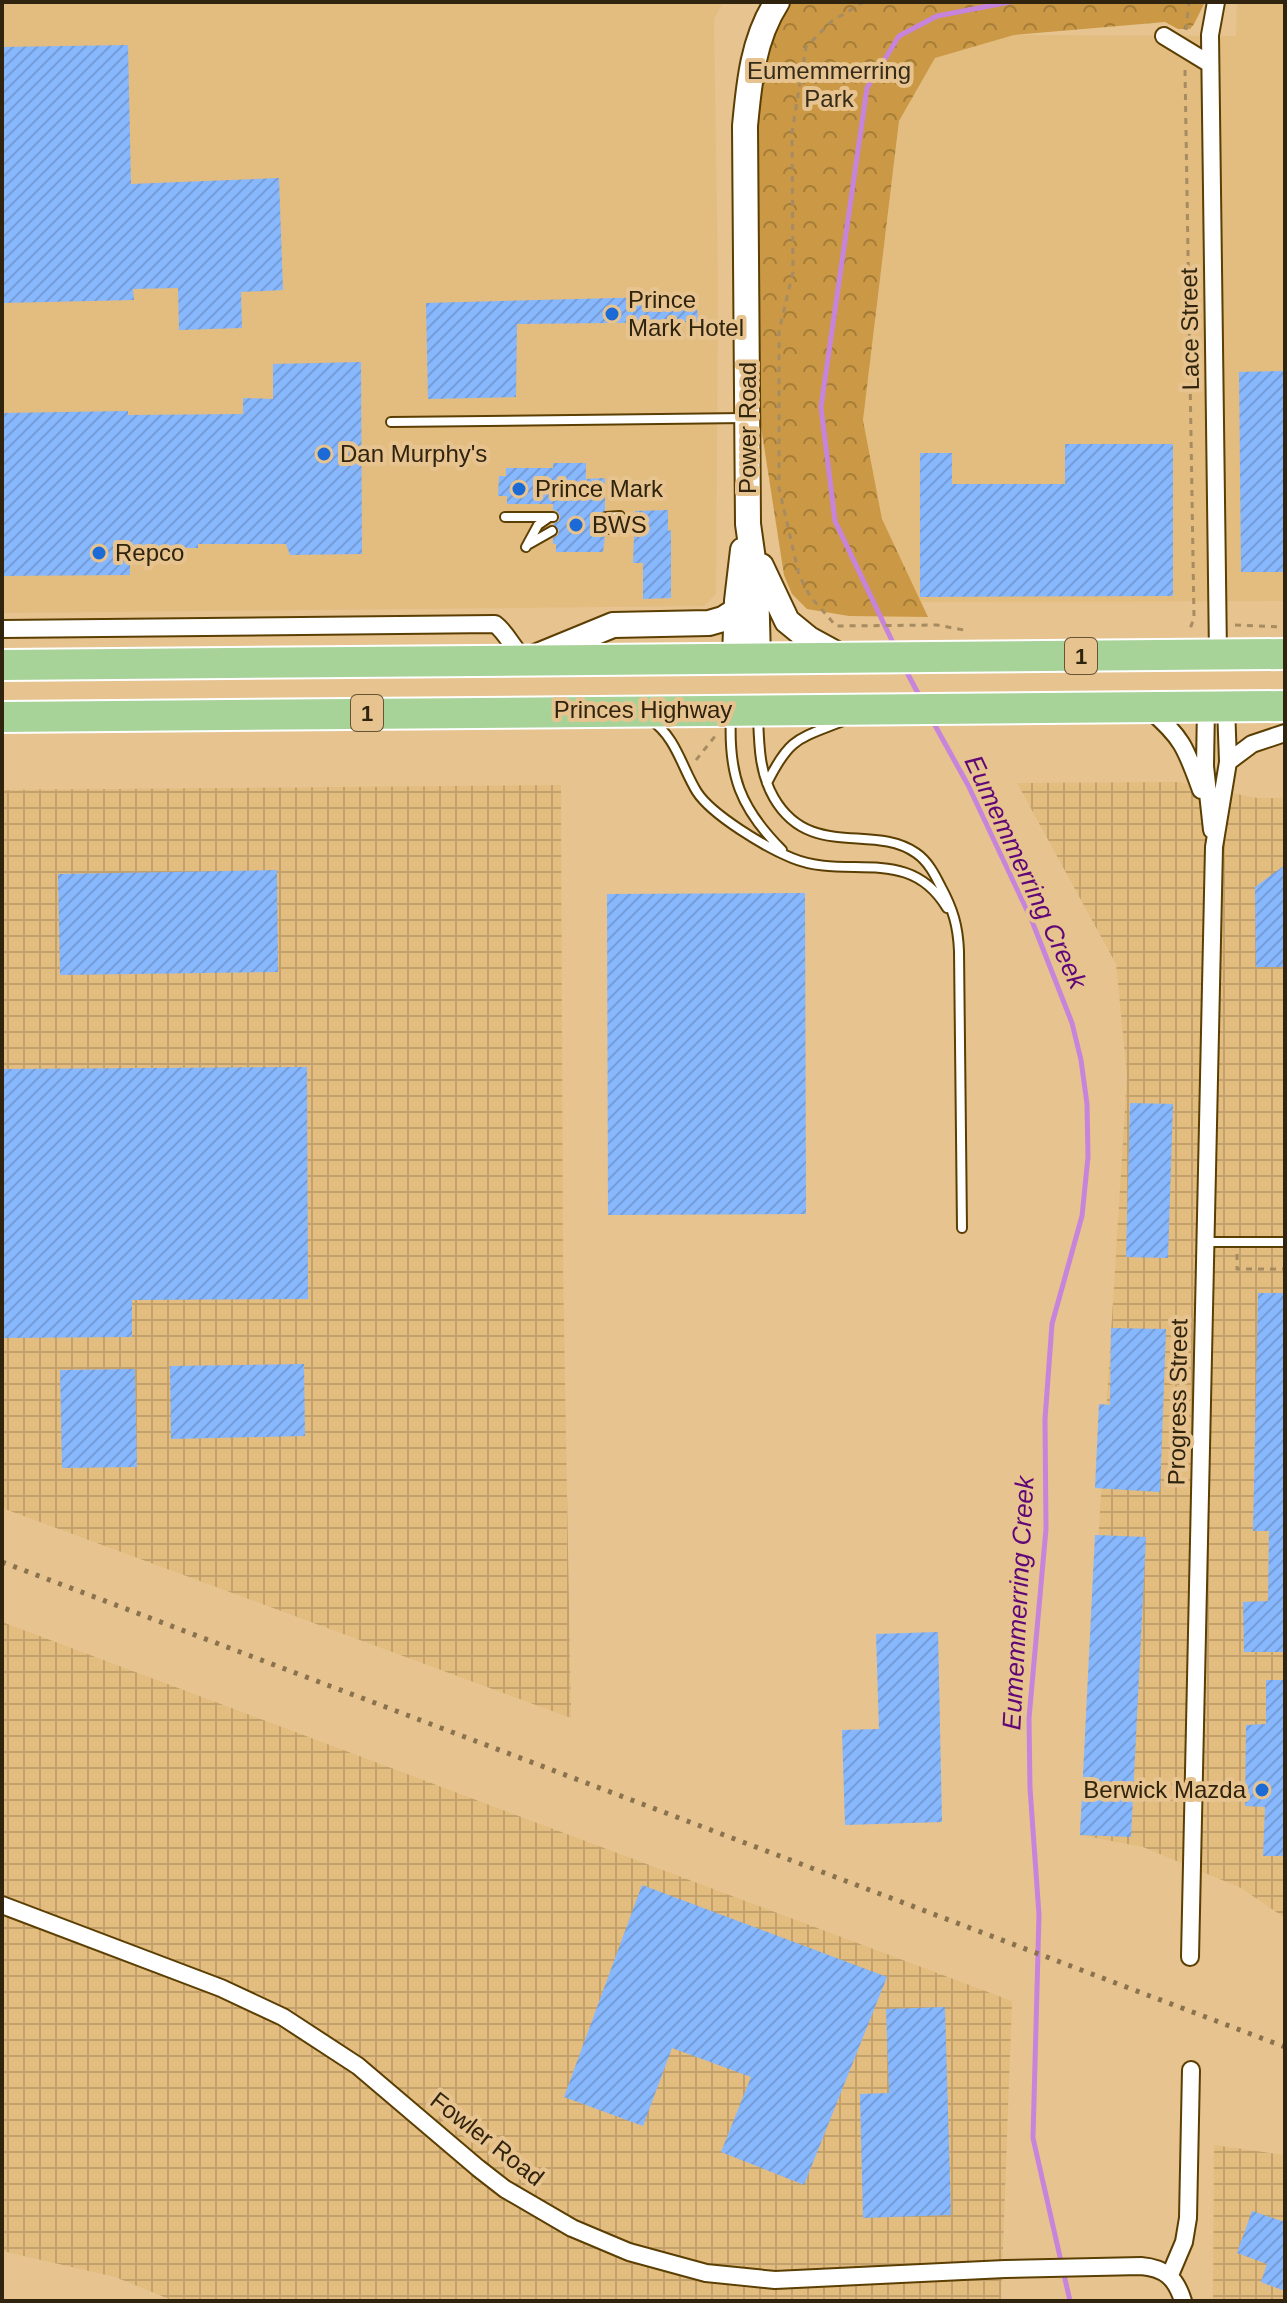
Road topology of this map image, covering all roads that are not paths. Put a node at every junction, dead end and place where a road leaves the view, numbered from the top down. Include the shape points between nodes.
1 (776, 2) edge
2 (1216, 2) edge
3 (1164, 36) dead end
4 (1210, 64) junction
5 (747, 418) junction
6 (391, 422) dead end
7 (620, 516) dead end
8 (505, 517) dead end
9 (606, 517) dead end
10 (606, 529) dead end
11 (620, 529) dead end
12 (552, 531) dead end
13 (750, 535) junction
14 (737, 610) junction
15 (2, 629) edge
16 (1285, 654) edge
17 (1218, 655) junction
18 (747, 658) junction
19 (853, 658) junction
20 (527, 660) junction
21 (2, 665) edge
22 (1216, 706) junction
23 (1285, 706) edge
24 (1146, 707) junction
25 (881, 708) junction
26 (635, 710) junction
27 (2, 717) edge
28 (736, 717) junction
29 (1285, 733) edge
30 (1228, 762) junction
31 (767, 783) junction
32 (1209, 814) junction
33 (1214, 847) junction
34 (788, 857) junction
35 (959, 951) junction
36 (962, 1228) dead end
37 (1206, 1242) junction
38 (1285, 1242) edge
39 (2, 1905) edge
40 (1190, 1957) dead end
41 (1191, 2070) dead end
42 (1170, 2275) junction
43 (1183, 2301) edge

1 - 5 main road, Power Road via 749,80 745,126
2 - 4 street, Lace Street
3 - 4 street
4 - 17 street, Lace Street
5 - 6 lane
5 - 13 main road, Power Road
7 - 9 lane
8 - 12 lane via 553,517 538,525 526,547
10 - 11 lane
13 - 14 main road, Power Road
13 - 18 main road, Power Road via 758,627
13 - 19 main road via 787,621 809,639
14 - 18 main road, Power Road
14 - 20 main road via 709,623 613,625
15 - 20 street via 495,624
16 - 17 highway, 1
17 - 19 highway, 1
17 - 22 highway
18 - 19 highway, 1
18 - 20 highway, 1
18 - 28 highway
20 - 21 highway, 1
22 - 23 highway, Princes Highway / 1
22 - 24 highway, Princes Highway / 1
22 - 30 street, Progress Street
22 - 32 street, Progress Street via 1205,766
24 - 25 highway, Princes Highway / 1
24 - 32 street via 1183,745
25 - 28 highway, Princes Highway / 1
25 - 31 lane via 793,743
26 - 27 highway, Princes Highway / 1
26 - 28 highway, Princes Highway / 1
26 - 34 lane via 665,732 708,806
28 - 31 lane via 759,754
28 - 34 lane via 730,751 736,783 754,819
29 - 30 street via 1252,744
30 - 33 street, Progress Street
31 - 35 lane via 781,808 805,828 844,839 893,843 922,858 955,916
32 - 33 street, Progress Street
33 - 37 street, Progress Street
34 - 35 lane via 814,865 897,869 915,876 945,905
35 - 36 lane
37 - 38 lane
37 - 40 street, Progress Street
39 - 42 street, Fowler Road via 283,2017 358,2066 505,2189 572,2228 629,2252 706,2273 756,2279 1147,2266
41 - 42 street via 1188,2218
42 - 43 street

